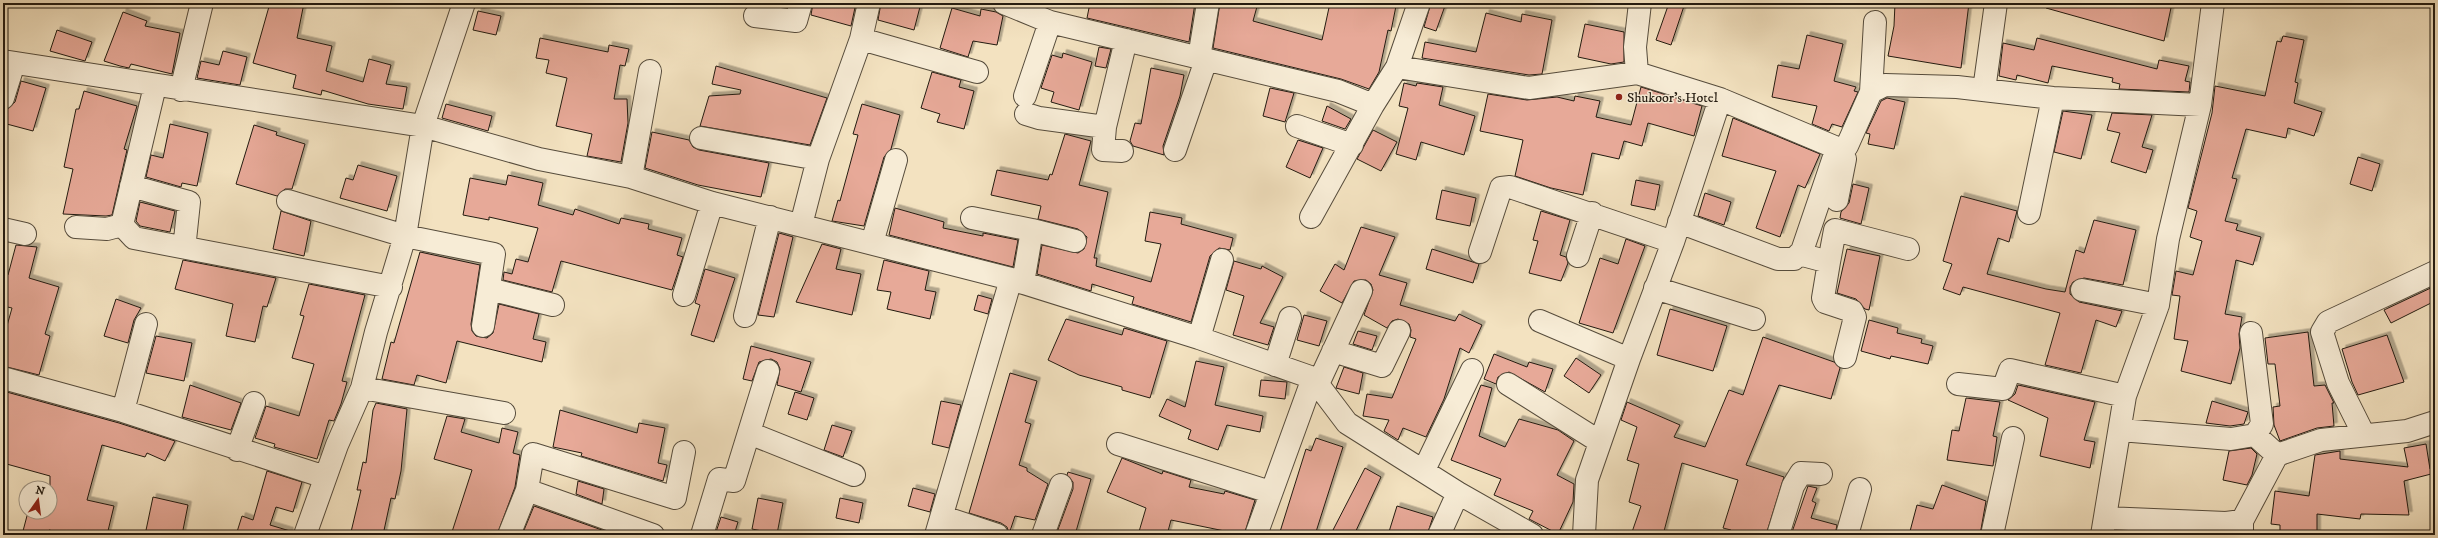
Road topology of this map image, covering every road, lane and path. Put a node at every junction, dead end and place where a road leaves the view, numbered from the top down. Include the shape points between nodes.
1 (202, 3) edge
2 (464, 3) edge
3 (801, 3) edge
4 (869, 3) edge
5 (1004, 3) edge
6 (1208, 3) edge
7 (1419, 3) edge
8 (1640, 3) edge
9 (1996, 3) edge
10 (2213, 3) edge
11 (755, 16) dead end
12 (1050, 22) junction
13 (1875, 22) dead end
14 (861, 38) junction
15 (1126, 40) junction
16 (1202, 59) junction
17 (8, 62) edge
18 (1397, 67) junction
19 (650, 71) dead end
20 (977, 72) dead end
21 (1637, 73) junction
22 (155, 86) junction
23 (181, 90) junction
24 (1984, 90) junction
25 (1871, 92) junction
26 (3, 98) edge
27 (2053, 98) junction
28 (1720, 99) junction
29 (2200, 105) junction
30 (1373, 106) junction
31 (423, 126) junction
32 (1297, 126) dead end
33 (1105, 127) junction
34 (701, 138) dead end
35 (1352, 145) junction
36 (1842, 147) junction
37 (1175, 150) dead end
38 (1122, 151) dead end
39 (818, 159) junction
40 (896, 160) dead end
41 (631, 178) junction
42 (131, 186) junction
43 (1837, 200) dead end
44 (288, 201) dead end
45 (712, 203) junction
46 (1592, 213) junction
47 (2029, 213) dead end
48 (770, 217) junction
49 (1311, 217) dead end
50 (972, 218) dead end
51 (801, 225) junction
52 (122, 226) junction
53 (76, 227) dead end
54 (3, 229) edge
55 (1032, 230) junction
56 (1676, 232) junction
57 (25, 234) dead end
58 (405, 236) junction
59 (185, 240) dead end
60 (1075, 241) dead end
61 (872, 243) junction
62 (1908, 249) dead end
63 (1480, 252) dead end
64 (1799, 254) junction
65 (1578, 256) dead end
66 (1222, 260) dead end
67 (1829, 262) junction
68 (2435, 272) edge
69 (1017, 281) junction
70 (391, 287) junction
71 (489, 288) junction
72 (1655, 288) junction
73 (2082, 290) dead end
74 (1361, 291) dead end
75 (684, 295) dead end
76 (552, 305) dead end
77 (2158, 305) junction
78 (745, 316) dead end
79 (1290, 318) dead end
80 (1754, 319) dead end
81 (1540, 320) dead end
82 (146, 324) dead end
83 (483, 326) dead end
84 (1399, 331) dead end
85 (2251, 333) dead end
86 (1199, 338) junction
87 (1334, 351) junction
88 (1845, 357) dead end
89 (1629, 359) junction
90 (1274, 365) junction
91 (1472, 370) dead end
92 (768, 371) dead end
93 (3, 378) edge
94 (1315, 381) junction
95 (1508, 384) dead end
96 (1958, 384) dead end
97 (362, 388) junction
98 (2125, 396) junction
99 (254, 402) dead end
100 (123, 411) junction
101 (504, 412) dead end
102 (2435, 422) edge
103 (2120, 430) junction
104 (749, 433) junction
105 (2255, 435) junction
106 (2364, 435) junction
107 (2013, 438) dead end
108 (1600, 442) junction
109 (1118, 444) dead end
110 (237, 450) junction
111 (684, 452) dead end
112 (2276, 455) junction
113 (1424, 470) junction
114 (1821, 474) dead end
115 (854, 475) dead end
116 (325, 477) junction
117 (1061, 485) dead end
118 (527, 490) junction
119 (1860, 490) dead end
120 (1270, 492) junction
121 (1458, 493) junction
122 (939, 526) edge
123 (2103, 526) edge
124 (2242, 528) edge
125 (305, 535) edge
126 (509, 535) edge
127 (653, 535) edge
128 (702, 535) edge
129 (997, 535) edge
130 (1043, 535) edge
131 (1256, 535) edge
132 (1439, 535) edge
133 (1532, 535) edge
134 (1584, 535) edge
135 (1778, 535) edge
136 (1847, 535) edge
137 (1992, 535) edge

1 - 23 street
2 - 31 street
3 - 11 street via 796,21
4 - 14 street
5 - 12 street
6 - 16 street
7 - 18 street
8 - 21 street via 1635,47
9 - 24 street
10 - 29 street
12 - 15 street
12 - 33 street via 1026,105 1039,118
13 - 25 street
14 - 20 street
14 - 39 street
15 - 16 street
15 - 33 street
16 - 30 street via 1338,91
16 - 37 street
17 - 22 street
17 - 26 street
18 - 21 street via 1529,88
18 - 30 street
19 - 41 street
21 - 28 street
22 - 23 street
22 - 42 street
23 - 31 street
24 - 25 street via 1885,85
24 - 27 street
25 - 36 street
27 - 29 street
27 - 47 street
28 - 36 street
28 - 56 street
29 - 77 street via 2168,239
30 - 35 street
31 - 41 street via 539,160
31 - 58 street
32 - 35 street
33 - 38 street via 1102,150
34 - 39 street
35 - 49 street
36 - 43 street
36 - 64 street
39 - 51 street
40 - 61 street
41 - 45 street
42 - 52 street
42 - 59 street via 190,202
44 - 58 street
45 - 48 street
45 - 75 street
46 - 56 street
46 - 63 street via 1510,187 1501,188
46 - 65 street
48 - 51 street
48 - 78 street
50 - 55 street
51 - 61 street
52 - 53 street via 107,229
52 - 70 street via 134,238
54 - 57 street
55 - 60 street
55 - 69 street
56 - 64 street via 1778,259 1794,259
56 - 72 street
58 - 70 street
58 - 71 street via 494,254
61 - 69 street
62 - 67 street via 1835,230
64 - 67 street
66 - 86 street
67 - 88 street via 1823,298 1825,302 1852,311 1855,317
68 - 106 street via 2328,322 2322,332 2338,383
69 - 86 street
69 - 122 street
70 - 97 street
71 - 76 street
71 - 83 street
72 - 80 street
72 - 89 street
73 - 77 street
74 - 87 street
77 - 98 street
79 - 90 street
81 - 89 street
82 - 100 street
84 - 87 street via 1382,366
85 - 105 street via 2262,424
86 - 90 street
87 - 94 street
89 - 108 street
90 - 94 street
91 - 113 street
92 - 104 street
93 - 100 street
94 - 113 street via 1347,423
94 - 120 street
95 - 108 street
96 - 98 street via 2003,389 2010,370
97 - 101 street
97 - 116 street
98 - 103 street
99 - 110 street
100 - 110 street
102 - 106 street via 2407,431
103 - 105 street via 2231,439
103 - 123 street
104 - 115 street
104 - 128 street via 734,481 719,479
105 - 112 street
106 - 112 street via 2321,440
107 - 137 street
108 - 134 street via 1587,480
109 - 120 street
110 - 116 street
111 - 118 street via 675,498 533,454
112 - 124 street
113 - 121 street
114 - 135 street via 1801,473 1793,486
116 - 125 street
117 - 130 street
118 - 126 street
118 - 127 street
119 - 136 street
120 - 131 street
121 - 132 street
121 - 133 street
122 - 129 street
123 - 124 street via 2226,524

